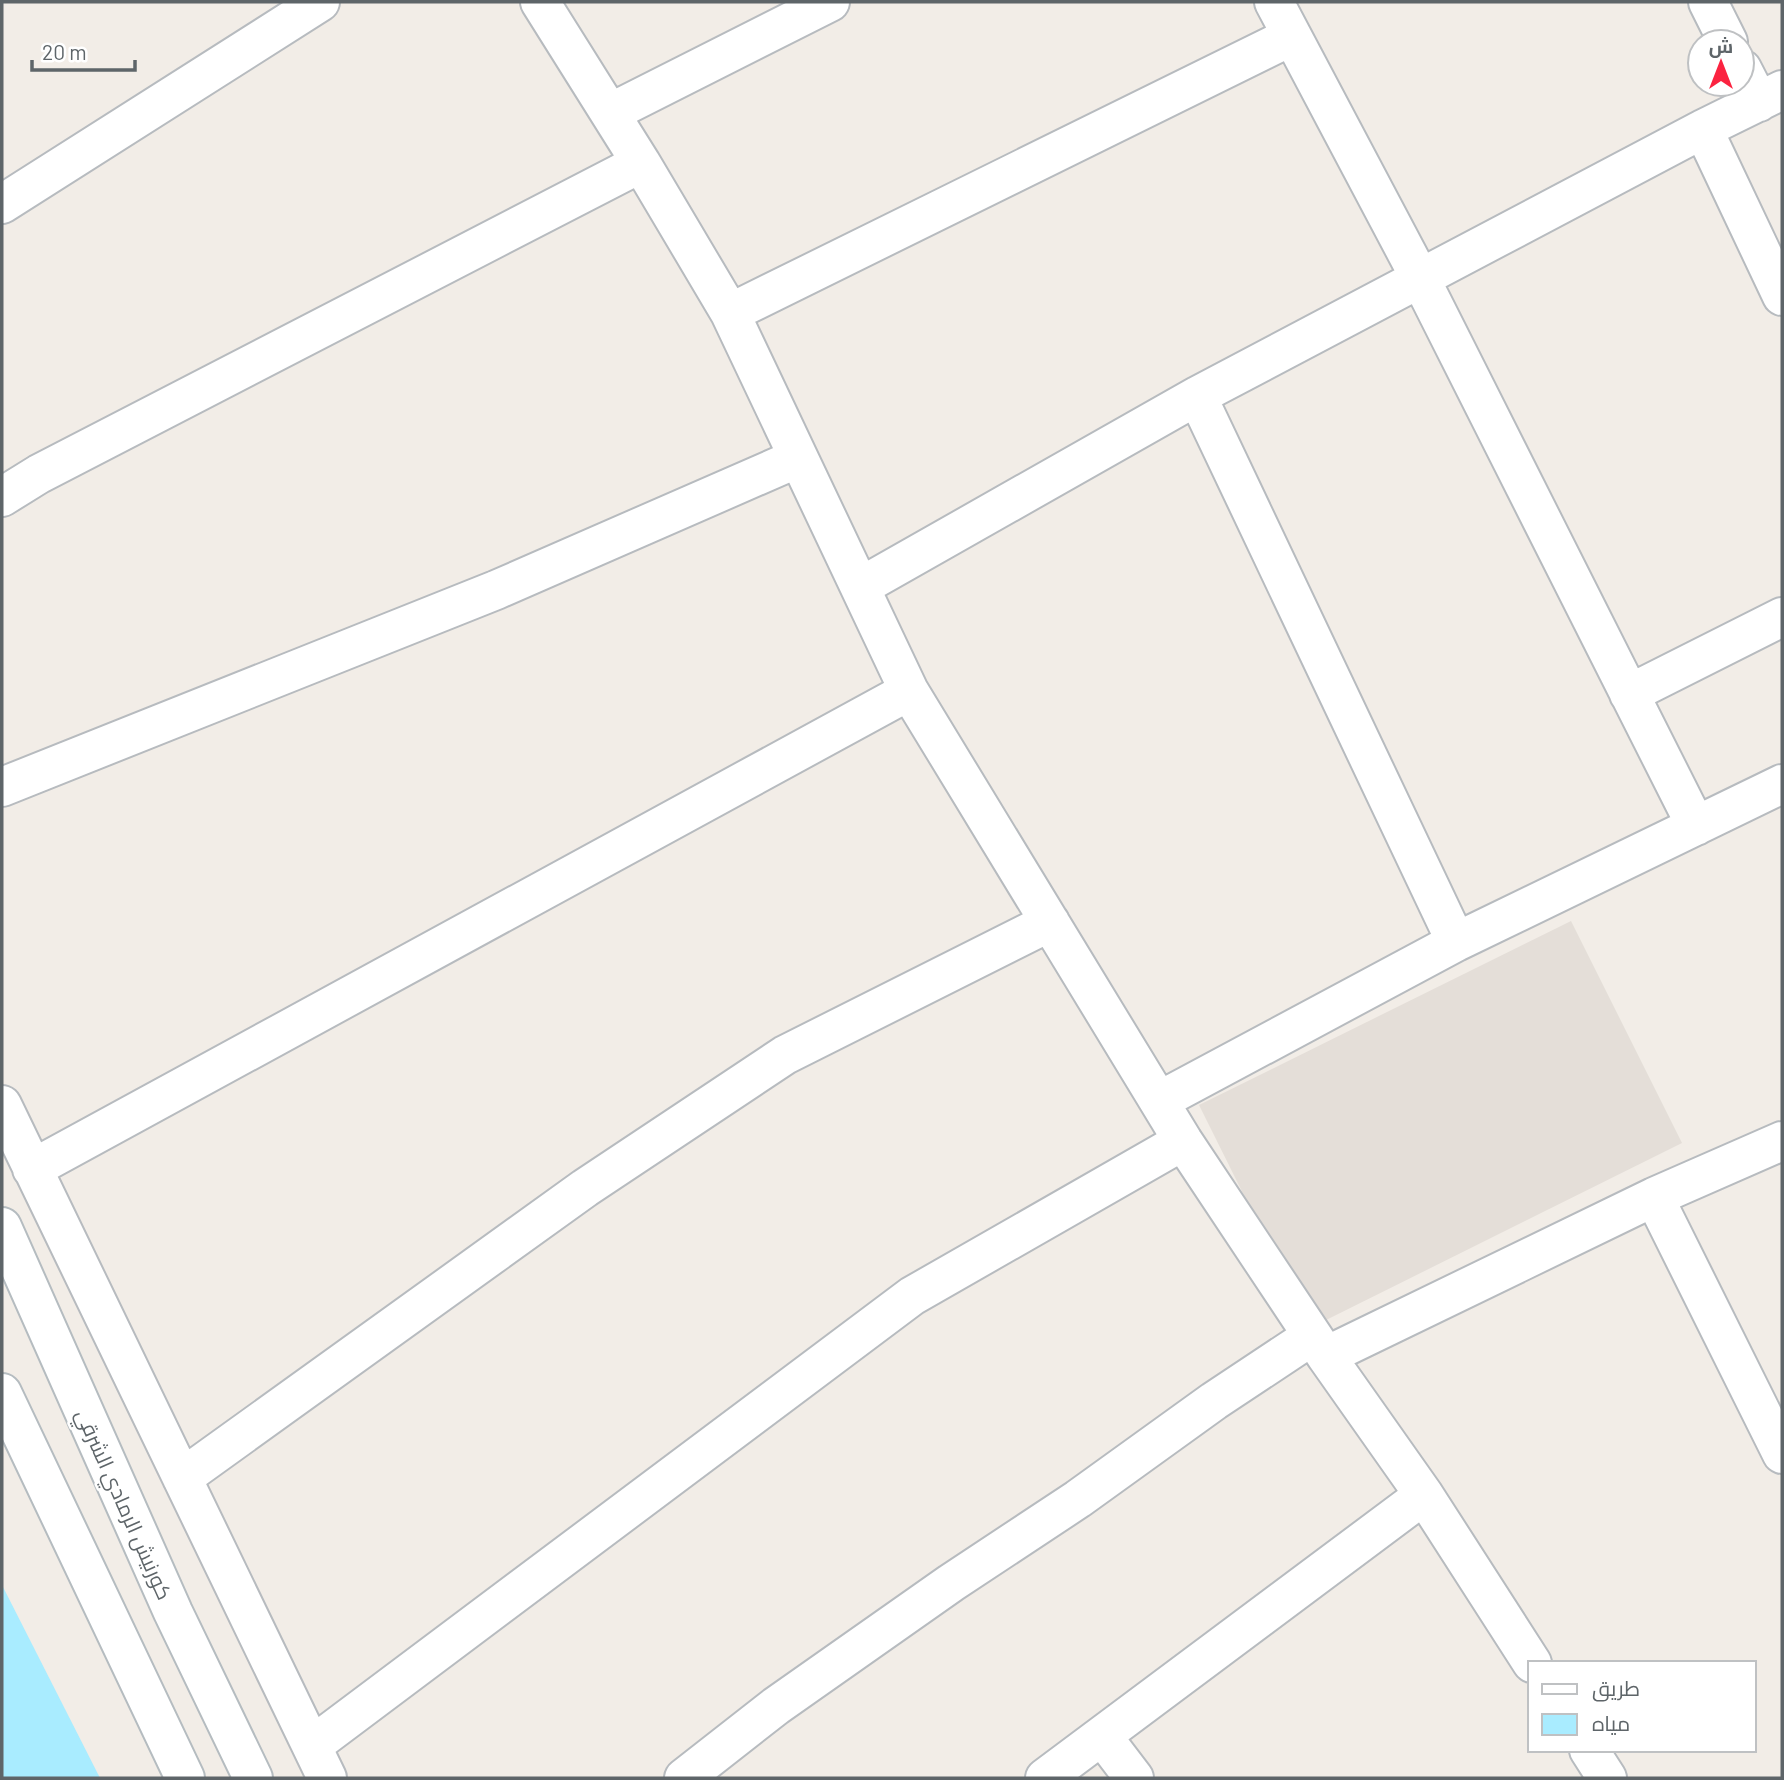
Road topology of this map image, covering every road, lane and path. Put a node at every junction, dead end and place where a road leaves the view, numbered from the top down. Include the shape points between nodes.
1 (320, 2) edge
2 (540, 2) edge
3 (830, 2) edge
4 (1273, 2) edge
5 (1708, 2) edge
6 (1721, 28) edge
7 (1292, 36) junction
8 (1761, 87) edge
9 (610, 113) junction
10 (1703, 129) junction
11 (641, 163) junction
12 (2, 204) edge
13 (1420, 278) junction
14 (1782, 296) edge
15 (730, 313) junction
16 (1197, 396) junction
17 (798, 458) junction
18 (2, 497) edge
19 (860, 587) junction
20 (1782, 617) edge
21 (909, 691) junction
22 (1629, 694) junction
23 (1782, 784) edge
24 (2, 787) edge
25 (1696, 826) junction
26 (1050, 922) junction
27 (1456, 942) junction
28 (1159, 1101) junction
29 (2, 1105) edge
30 (1183, 1141) junction
31 (1782, 1141) edge
32 (32, 1169) junction
33 (1654, 1197) junction
34 (2, 1227) edge
35 (1319, 1346) junction
36 (2, 1393) edge
37 (1782, 1454) edge
38 (182, 1478) junction
39 (1424, 1495) junction
40 (1531, 1661) edge
41 (1102, 1736) junction
42 (1590, 1752) edge
43 (320, 1762) edge
44 (185, 1778) edge
45 (253, 1778) edge
46 (684, 1778) edge
47 (1045, 1778) edge
48 (1134, 1778) edge
49 (1607, 1778) edge

1 - 12 street
2 - 9 street
3 - 9 street
4 - 7 street
5 - 6 street
7 - 13 street
7 - 15 street
8 - 10 street
9 - 11 street
10 - 13 street
10 - 14 street
11 - 15 street
11 - 18 street
13 - 16 street
13 - 22 street
15 - 17 street
16 - 19 street
16 - 27 street
17 - 19 street
17 - 24 street via 496,590
19 - 21 street
20 - 22 street
21 - 26 street
21 - 32 street
22 - 25 street
23 - 25 street
25 - 27 street
26 - 28 street
26 - 38 street via 785,1055 585,1188
27 - 28 street
28 - 30 street
29 - 32 street
30 - 35 street
30 - 43 street via 912,1296
31 - 33 street
32 - 38 street
33 - 35 street
33 - 37 street
34 - 45 street, كورنيش الرمادي الشرقي via 173,1612
35 - 39 street
35 - 46 street via 1214,1401 776,1706
36 - 44 street
38 - 43 street
39 - 40 street
39 - 41 street
41 - 47 street
41 - 48 street
42 - 49 street

